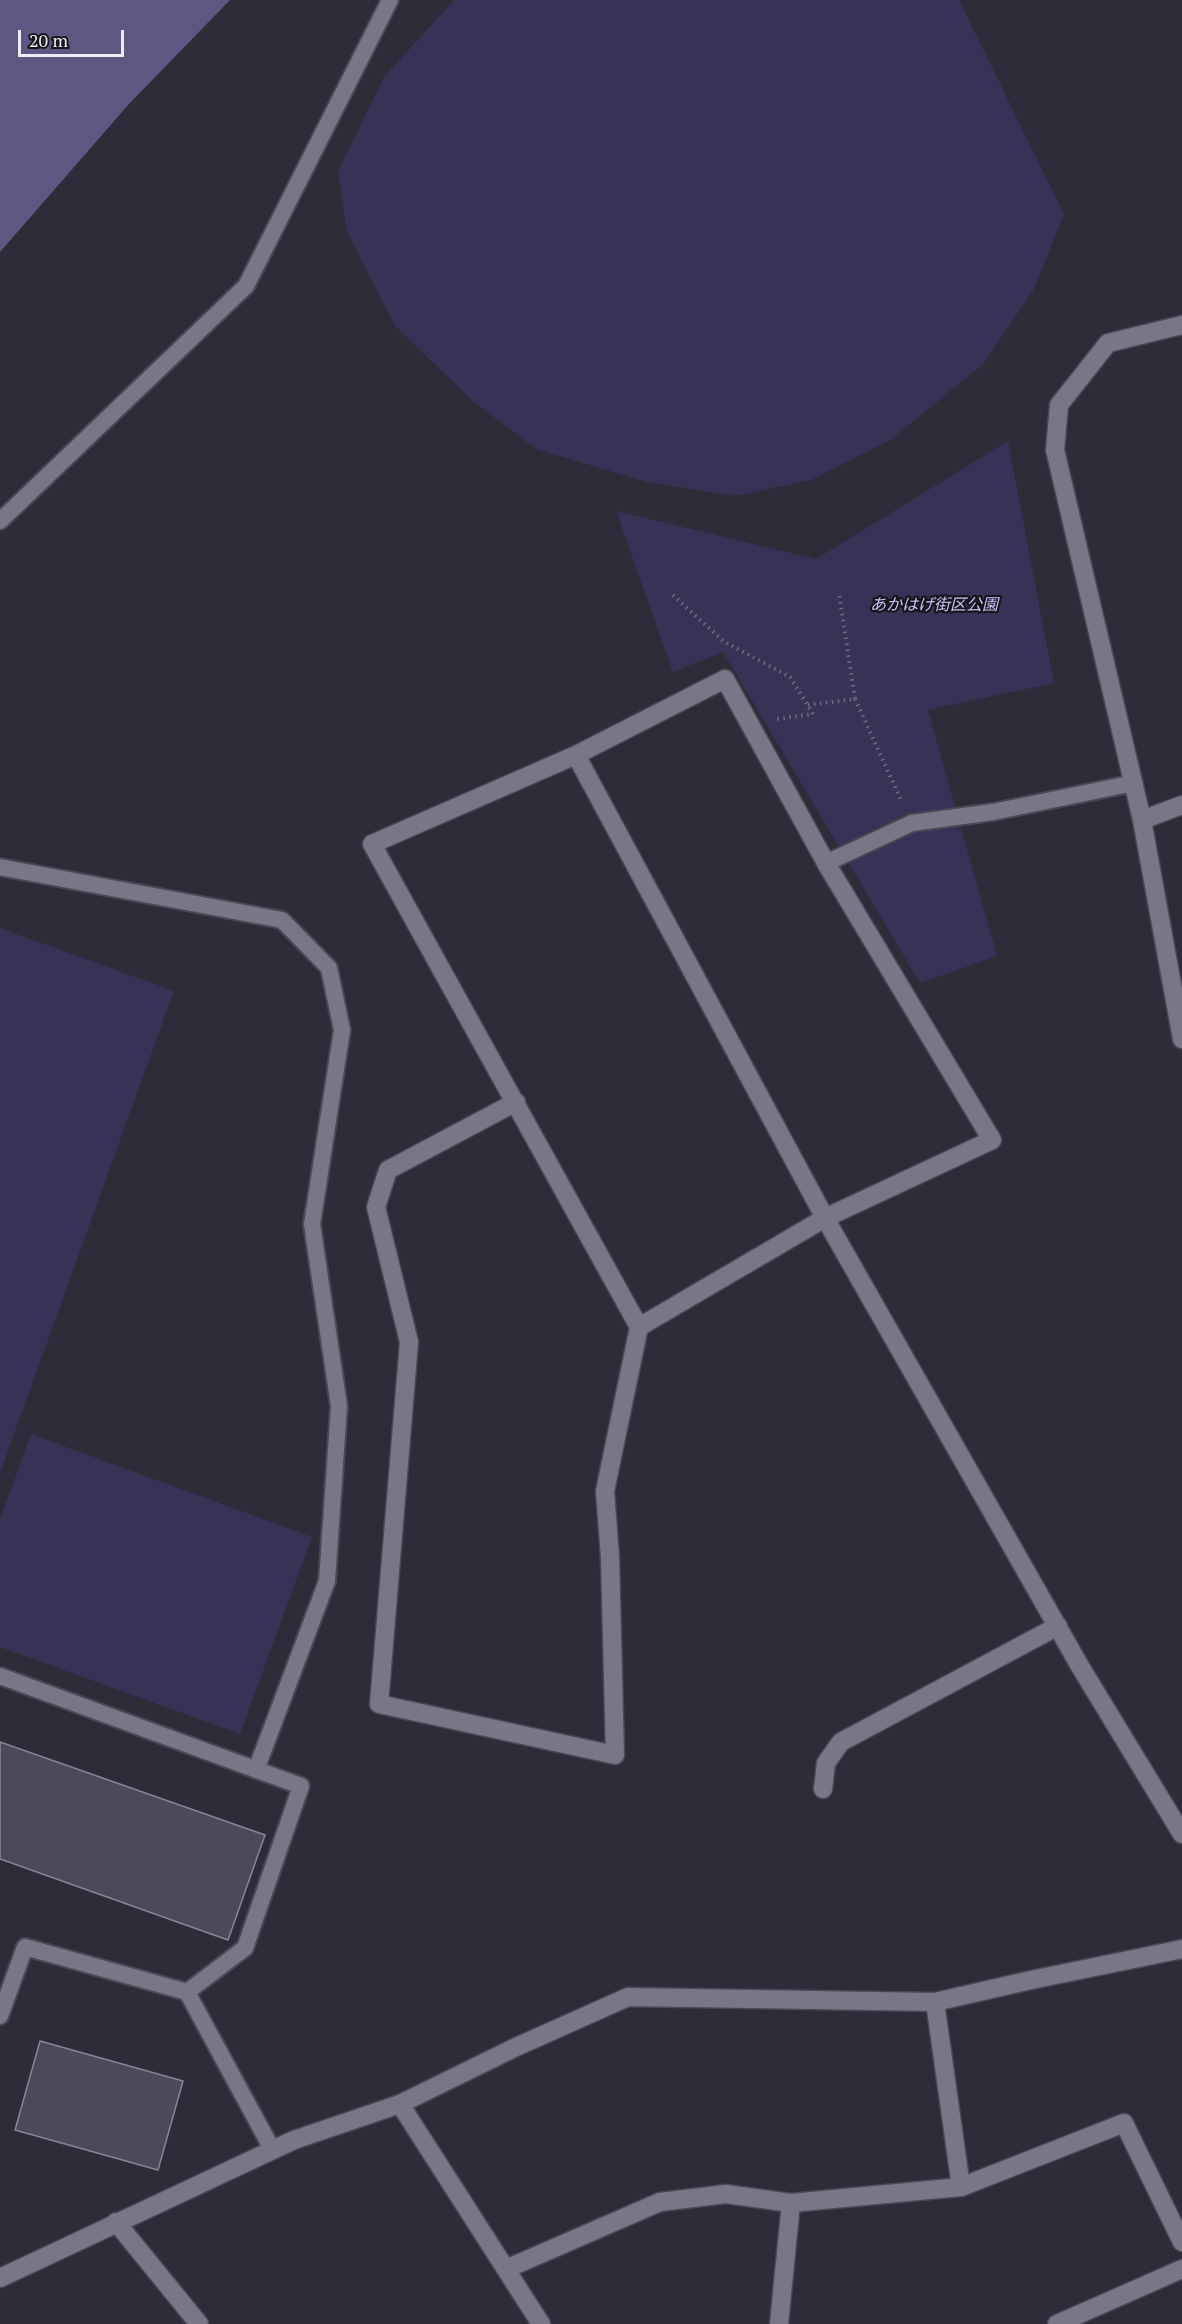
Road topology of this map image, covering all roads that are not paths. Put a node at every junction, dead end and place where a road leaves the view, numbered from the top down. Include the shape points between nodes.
1 (390, 0) edge
2 (1182, 325) edge
3 (0, 521) edge
4 (576, 755) junction
5 (1134, 783) junction
6 (1182, 805) edge
7 (1142, 820) junction
8 (826, 863) junction
9 (0, 867) edge
10 (1182, 1039) edge
11 (516, 1102) junction
12 (825, 1218) junction
13 (639, 1328) junction
14 (1058, 1626) junction
15 (0, 1676) edge
16 (256, 1770) junction
17 (823, 1789) dead end
18 (1182, 1834) edge
19 (1182, 1949) edge
20 (187, 1992) junction
21 (935, 2002) junction
22 (0, 2016) edge
23 (400, 2104) junction
24 (272, 2150) junction
25 (961, 2187) junction
26 (791, 2203) junction
27 (116, 2222) junction
28 (1182, 2242) edge
29 (506, 2269) junction
30 (1182, 2269) edge
31 (0, 2278) edge
32 (199, 2324) edge
33 (541, 2324) edge
34 (779, 2324) edge
35 (1057, 2324) edge

1 - 3 lane via 246,286
2 - 5 street via 1108,343 1059,405 1055,450
4 - 8 street via 725,679
4 - 11 street via 372,844
4 - 12 street
5 - 7 street
5 - 8 lane via 993,812 912,823
6 - 7 street
7 - 10 street
8 - 12 street via 992,1140
9 - 16 lane via 282,920 329,968 342,1030 312,1224 339,1406 327,1581
11 - 13 street
11 - 13 street via 388,1170 375,1207 409,1342 379,1704 615,1755 605,1491
12 - 13 street
12 - 14 street
14 - 17 street via 841,1742 826,1763
14 - 18 street
15 - 16 lane
16 - 20 lane via 301,1786 245,1948
19 - 21 street
20 - 22 lane via 25,1947
20 - 24 lane
21 - 23 street via 628,1997
21 - 25 street
23 - 24 street
23 - 29 street
24 - 27 street
25 - 26 street
25 - 28 street via 1124,2123
26 - 29 street via 726,2194 660,2202
26 - 34 street
27 - 31 street
27 - 32 street
29 - 33 street
30 - 35 street

